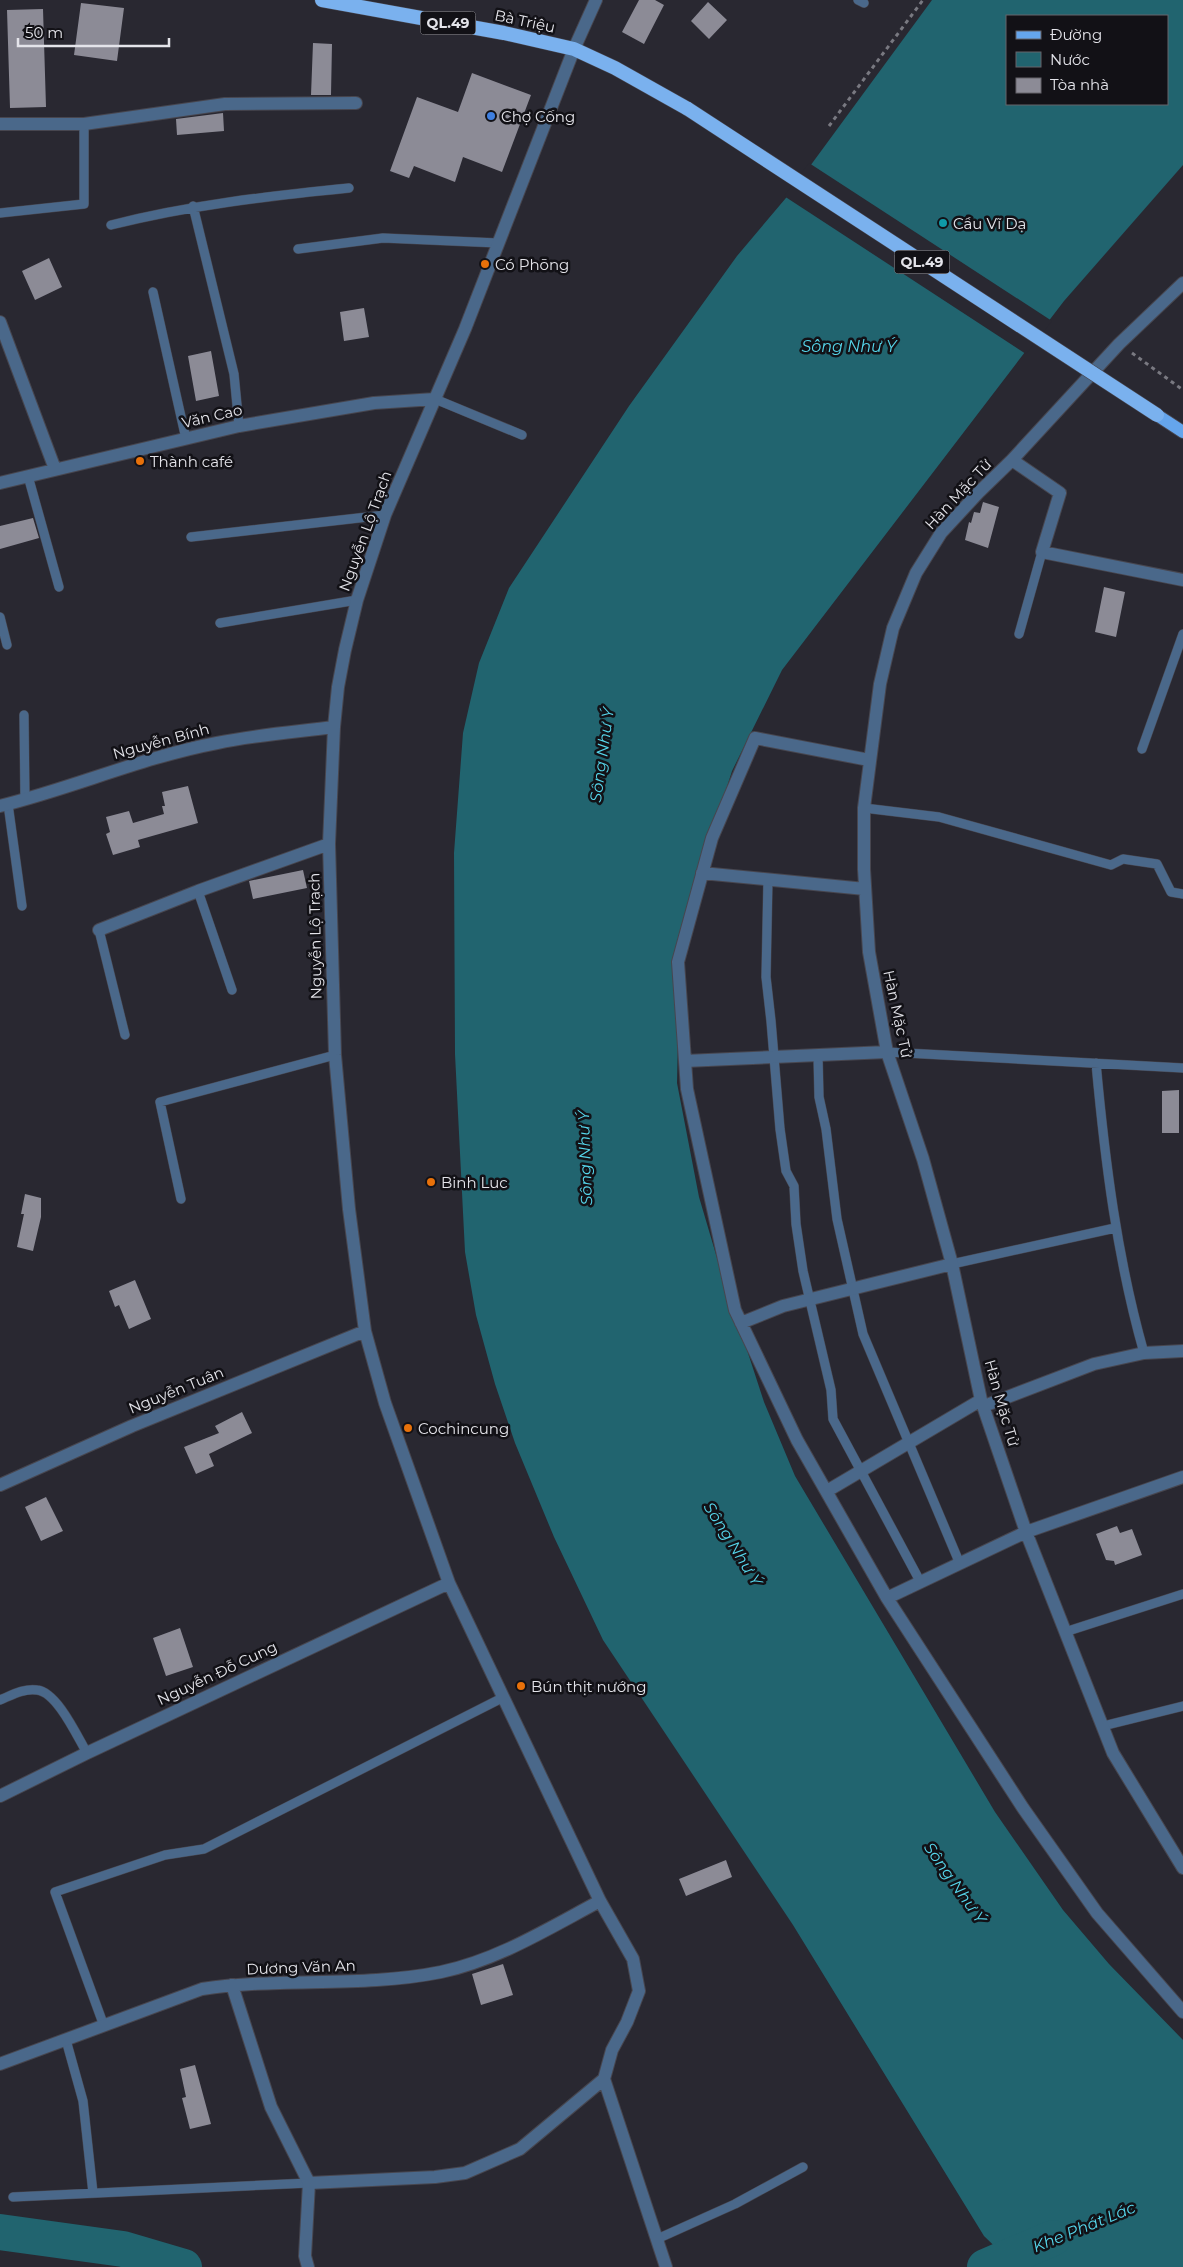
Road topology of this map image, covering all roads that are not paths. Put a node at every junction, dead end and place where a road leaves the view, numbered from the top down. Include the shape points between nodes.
1 (322, 0) edge
2 (596, 0) edge
3 (574, 49) junction
4 (356, 103) dead end
5 (0, 124) edge
6 (84, 124) junction
7 (350, 188) dead end
8 (193, 206) junction
9 (0, 213) edge
10 (111, 224) dead end
11 (498, 243) junction
12 (298, 250) dead end
13 (1183, 283) edge
14 (153, 292) dead end
15 (0, 322) edge
16 (435, 399) junction
17 (1157, 415) joint
18 (239, 426) junction
19 (1183, 432) edge
20 (522, 435) dead end
21 (186, 439) junction
22 (1012, 460) junction
23 (55, 469) junction
24 (28, 476) junction
25 (0, 483) edge
26 (385, 515) junction
27 (191, 536) dead end
28 (1042, 552) junction
29 (1183, 580) edge
30 (59, 586) dead end
31 (357, 600) junction
32 (0, 617) edge
33 (220, 623) dead end
34 (1019, 634) dead end
35 (1183, 634) edge
36 (7, 645) dead end
37 (24, 715) dead end
38 (334, 727) junction
39 (1142, 749) dead end
40 (869, 760) junction
41 (24, 800) junction
42 (4, 805) edge
43 (864, 808) junction
44 (329, 844) junction
45 (702, 873) junction
46 (768, 880) junction
47 (865, 889) junction
48 (198, 891) junction
49 (1183, 894) edge
50 (22, 906) dead end
51 (99, 930) joint
52 (232, 990) dead end
53 (125, 1035) dead end
54 (887, 1052) junction
55 (335, 1055) junction
56 (818, 1056) junction
57 (773, 1058) junction
58 (685, 1061) junction
59 (1096, 1063) junction
60 (1183, 1068) edge
61 (181, 1199) dead end
62 (1115, 1228) junction
63 (952, 1264) junction
64 (851, 1289) junction
65 (809, 1300) junction
66 (741, 1323) junction
67 (365, 1331) junction
68 (1183, 1351) edge
69 (1144, 1353) junction
70 (983, 1403) junction
71 (909, 1443) junction
72 (862, 1471) junction
73 (1183, 1477) edge
74 (0, 1484) edge
75 (827, 1491) junction
76 (1026, 1532) junction
77 (960, 1564) junction
78 (449, 1583) junction
79 (921, 1583) junction
80 (1183, 1594) edge
81 (887, 1598) junction
82 (1065, 1632) junction
83 (502, 1698) junction
84 (0, 1700) edge
85 (1183, 1706) edge
86 (1103, 1726) junction
87 (86, 1753) junction
88 (0, 1796) edge
89 (1183, 1868) edge
90 (600, 1902) junction
91 (232, 1985) junction
92 (1183, 2012) edge
93 (104, 2026) junction
94 (66, 2040) junction
95 (0, 2064) edge
96 (604, 2079) junction
97 (803, 2167) dead end
98 (309, 2183) junction
99 (93, 2193) junction
100 (13, 2197) dead end
101 (657, 2239) junction
102 (308, 2267) edge
103 (666, 2267) edge

1 - 3 highway, Bà Triệu / QL.49
2 - 3 street, Nguyễn Lộ Trạch
3 - 11 street, Nguyễn Lộ Trạch
3 - 17 highway, QL.49, bridge via 688,109
4 - 6 street via 225,104
5 - 6 street
6 - 9 lane via 84,204
7 - 8 lane
8 - 10 lane
8 - 18 lane via 234,374
11 - 12 lane via 383,238
11 - 16 street, Nguyễn Lộ Trạch
13 - 22 street, Hàn Mặc Tử via 1119,344
14 - 21 lane
15 - 23 street
16 - 18 street, Văn Cao via 374,403
16 - 20 lane
16 - 26 street, Nguyễn Lộ Trạch
17 - 19 main road, QL.49
18 - 21 street, Văn Cao
21 - 23 street, Văn Cao
22 - 28 street via 1060,492
22 - 40 street, Hàn Mặc Tử via 941,532 916,573 893,628 880,684
23 - 24 street, Văn Cao
24 - 25 street, Văn Cao
24 - 30 lane
26 - 27 lane
26 - 31 street, Nguyễn Lộ Trạch
28 - 29 street
28 - 34 lane
31 - 33 lane
31 - 38 street, Nguyễn Lộ Trạch via 345,650
32 - 36 lane
35 - 39 lane
37 - 41 lane
38 - 41 street, Nguyễn Bính via 216,743
38 - 44 street, Nguyễn Lộ Trạch
40 - 43 street, Hàn Mặc Tử
40 - 45 street via 755,738 712,838
41 - 42 street, Nguyễn Bính
42 - 50 lane
43 - 47 street, Hàn Mặc Tử
43 - 49 lane via 939,817 1111,865 1123,859 1157,864 1171,892
44 - 48 street
44 - 55 street, Nguyễn Lộ Trạch
45 - 46 street
45 - 58 street via 678,962
46 - 47 street
46 - 57 lane via 766,977
47 - 54 street, Hàn Mặc Tử via 869,952
48 - 51 street
48 - 52 lane
51 - 53 lane
54 - 56 street
54 - 59 lane
54 - 63 street, Hàn Mặc Tử via 923,1159
55 - 61 lane via 160,1102
55 - 67 street, Nguyễn Lộ Trạch via 349,1209
56 - 57 street
56 - 64 lane via 820,1097 837,1219
57 - 58 street
57 - 65 lane via 786,1171 794,1186 796,1224
58 - 66 street via 687,1089 706,1180 734,1310
59 - 60 lane
59 - 62 lane
62 - 63 lane
62 - 69 lane via 1129,1301
63 - 64 street
63 - 70 street, Hàn Mặc Tử
64 - 65 street
64 - 71 lane via 863,1334
65 - 66 street via 783,1306
65 - 72 lane via 831,1390 832,1419
66 - 75 street via 797,1440
67 - 74 street, Nguyễn Tuân
67 - 78 street, Nguyễn Lộ Trạch via 385,1403
68 - 69 street
69 - 70 street via 1094,1364
70 - 71 street
70 - 76 street, Hàn Mặc Tử
71 - 72 street
71 - 77 lane
72 - 75 street
72 - 79 lane
73 - 76 street
75 - 81 street
76 - 77 street
76 - 82 street, Hàn Mặc Tử
77 - 79 street
78 - 83 street, Nguyễn Lộ Trạch
78 - 87 street, Nguyễn Đỗ Cung
79 - 81 street
80 - 82 lane
81 - 92 street via 1023,1808 1097,1913
82 - 86 street, Hàn Mặc Tử
83 - 90 street, Nguyễn Lộ Trạch
83 - 93 lane via 204,1849 165,1855 55,1892
84 - 87 lane via 25,1690 46,1693 55,1700
85 - 86 lane
86 - 89 street, Hàn Mặc Tử via 1114,1754
87 - 88 street, Nguyễn Đỗ Cung
90 - 91 street, Dương Văn An via 488,1959 441,1972 374,1981
90 - 96 street, Nguyễn Lộ Trạch via 633,1959 639,1991 612,2050
91 - 93 street, Dương Văn An via 202,1990
91 - 98 street via 271,2106
93 - 94 street, Dương Văn An
94 - 95 street, Dương Văn An
94 - 99 lane via 83,2101
96 - 98 street via 520,2149 465,2172 435,2177
96 - 101 street
97 - 101 lane via 735,2204
98 - 99 lane
98 - 102 street via 305,2256
99 - 100 lane
101 - 103 street

